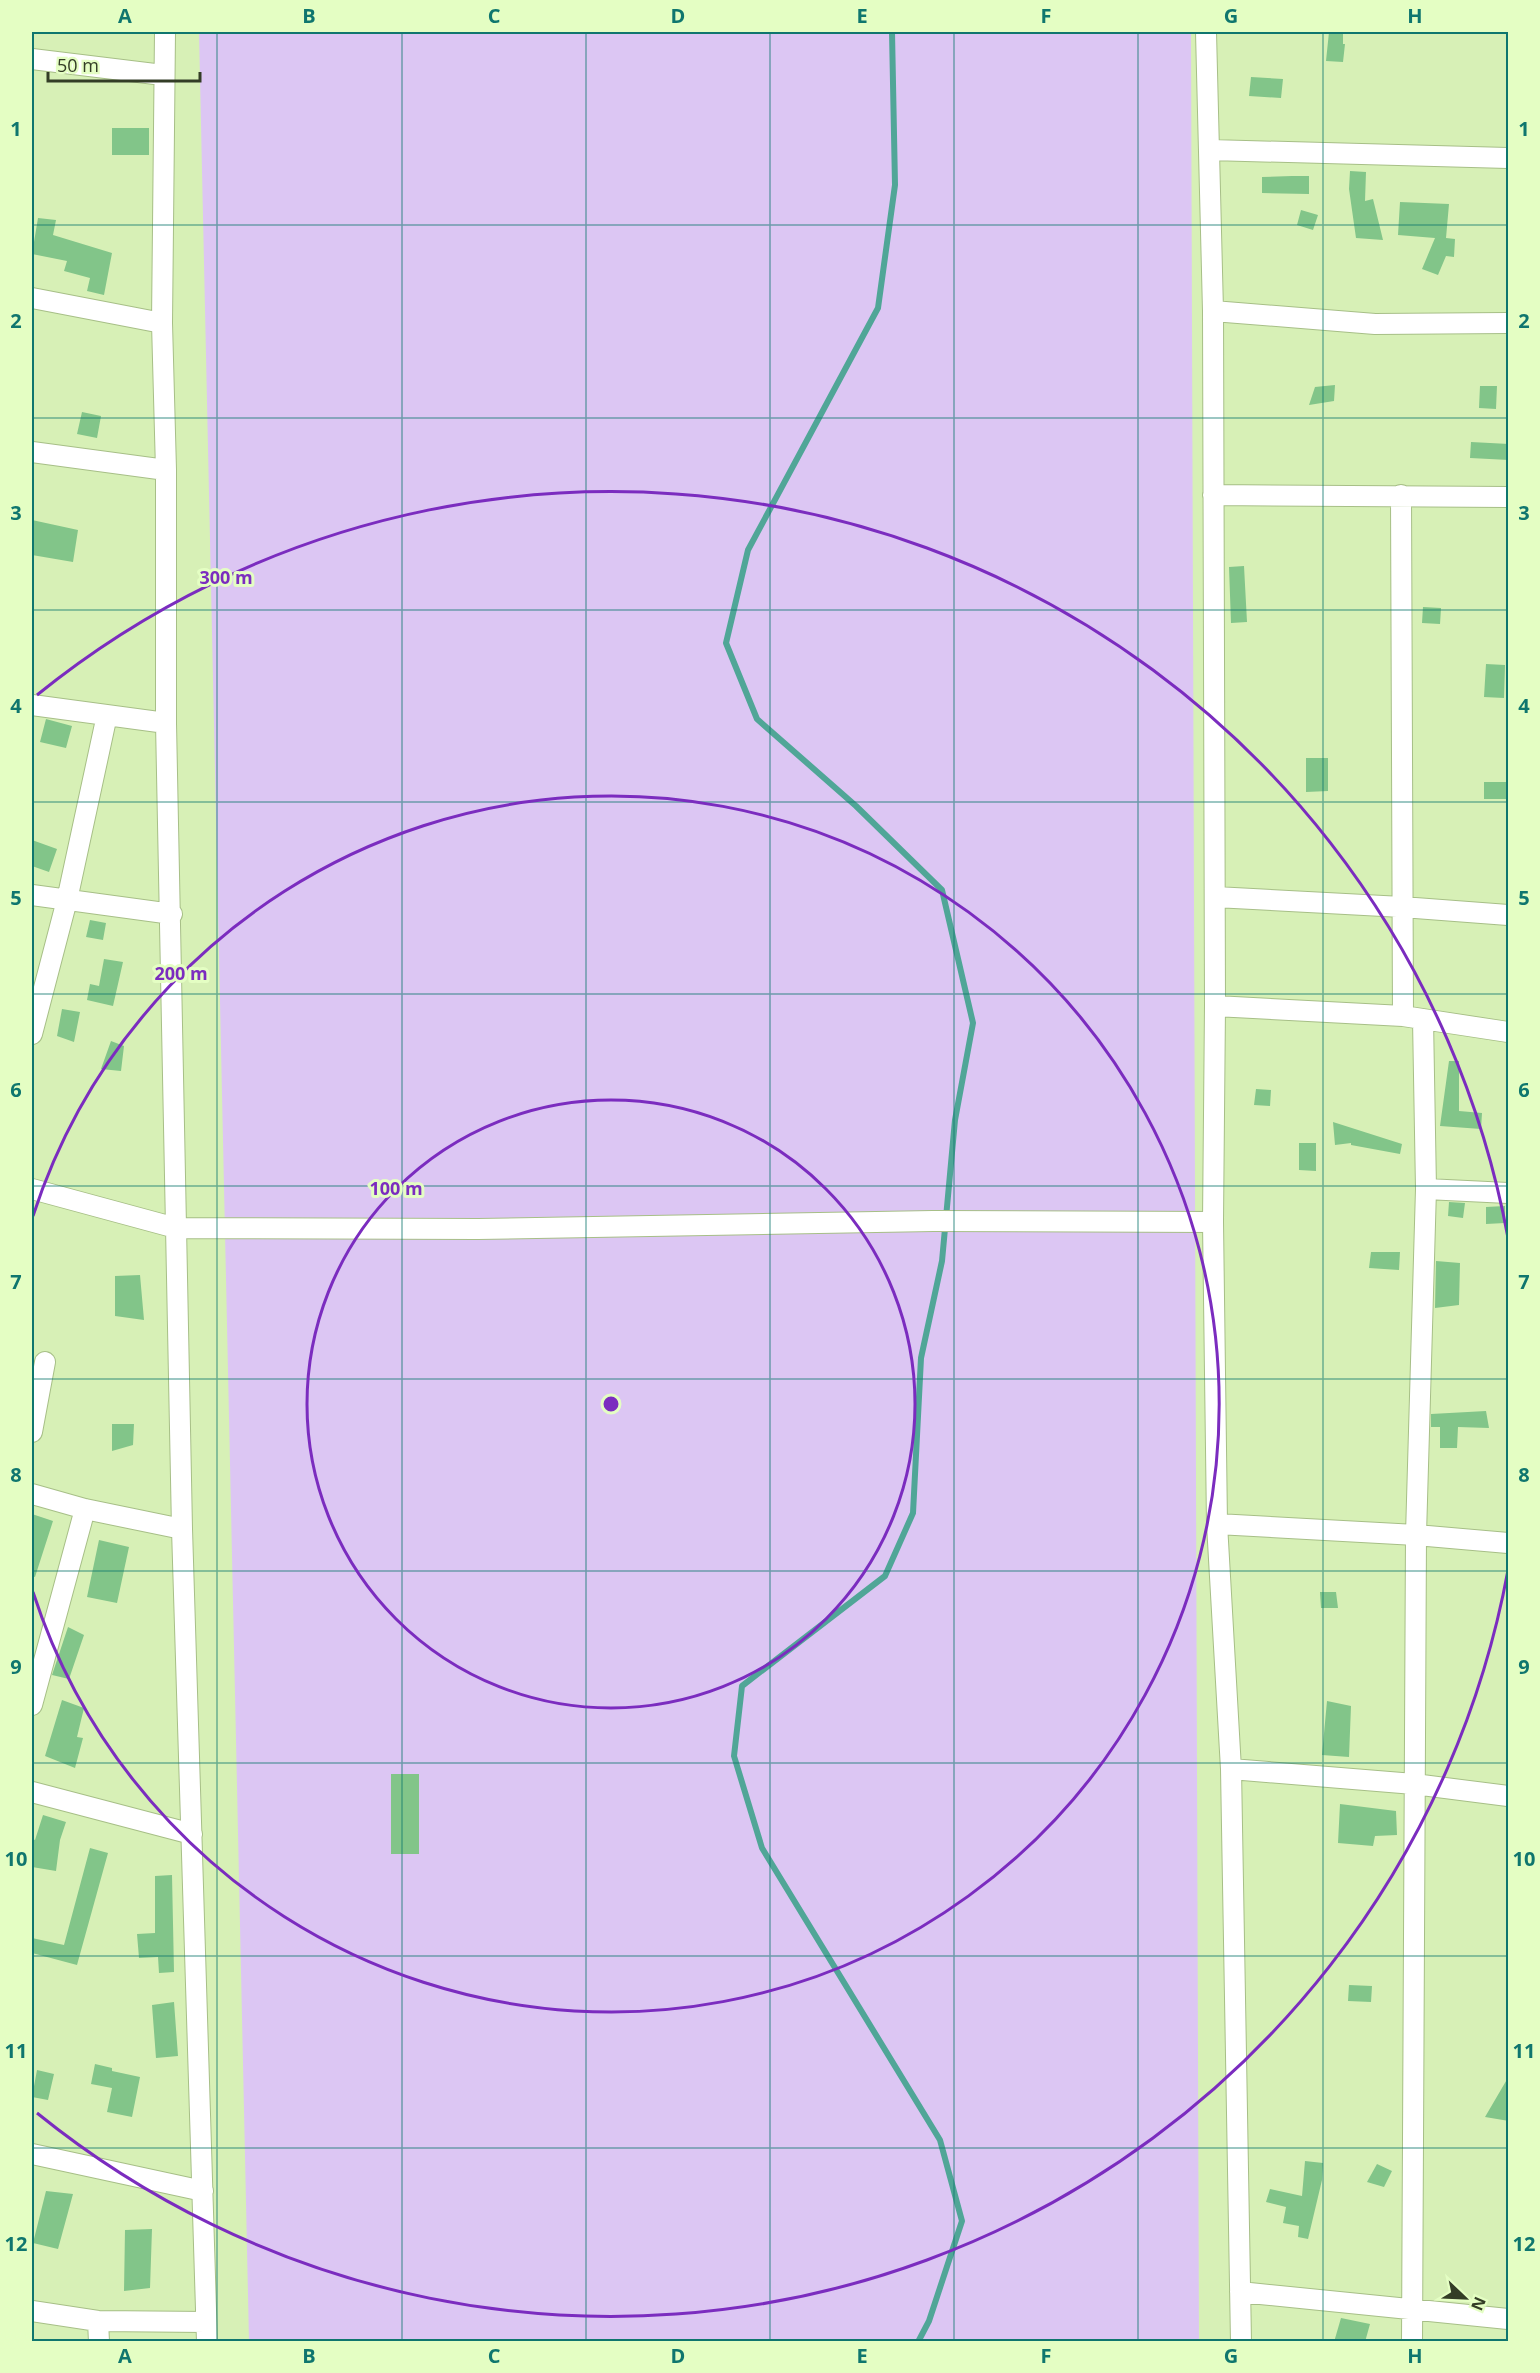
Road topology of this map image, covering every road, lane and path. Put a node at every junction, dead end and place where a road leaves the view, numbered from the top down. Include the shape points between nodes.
1 (165, 32) edge
2 (1206, 32) edge
3 (32, 59) edge
4 (163, 75) junction
5 (1210, 150) junction
6 (1509, 158) edge
7 (32, 298) edge
8 (1213, 311) junction
9 (162, 322) junction
10 (1509, 322) edge
11 (32, 452) edge
12 (166, 470) junction
13 (1213, 495) junction
14 (1401, 495) junction
15 (1509, 497) edge
16 (32, 705) edge
17 (107, 715) junction
18 (166, 723) junction
19 (32, 895) edge
20 (1215, 897) junction
21 (67, 900) junction
22 (1402, 907) junction
23 (172, 914) junction
24 (1509, 915) edge
25 (1215, 1006) junction
26 (1403, 1016) junction
27 (1423, 1019) junction
28 (1509, 1032) edge
29 (32, 1034) edge
30 (32, 1189) edge
31 (1425, 1189) junction
32 (1509, 1193) edge
33 (1213, 1222) junction
34 (176, 1227) junction
35 (45, 1362) dead end
36 (32, 1432) edge
37 (32, 1494) edge
38 (85, 1509) junction
39 (1216, 1524) junction
40 (182, 1529) junction
41 (1416, 1535) junction
42 (1509, 1543) edge
43 (32, 1705) edge
44 (1231, 1769) junction
45 (1414, 1784) junction
46 (32, 1792) edge
47 (1509, 1796) edge
48 (192, 1834) junction
49 (33, 2160) edge
50 (203, 2192) junction
51 (1240, 2292) junction
52 (1412, 2308) junction
53 (32, 2311) edge
54 (1509, 2319) edge
55 (98, 2321) junction
56 (207, 2332) edge
57 (99, 2342) edge
58 (1241, 2342) edge
59 (1412, 2342) edge

1 - 4 street
2 - 5 street
3 - 4 street
4 - 9 street
5 - 6 street
5 - 8 street
7 - 9 street
8 - 10 street via 1375,324
8 - 13 street
9 - 12 street
11 - 12 street
12 - 18 street
13 - 14 street
13 - 20 street
14 - 15 street
14 - 22 street
16 - 17 street
17 - 18 street
17 - 21 street
18 - 23 street
19 - 21 street
20 - 22 street
20 - 25 street
21 - 23 street
21 - 29 street
22 - 24 street
22 - 26 street
23 - 34 street
25 - 26 street
25 - 33 street
26 - 27 street
27 - 28 street
27 - 31 street
30 - 34 street
31 - 32 street
31 - 41 street
33 - 34 street via 933,1221 478,1229
33 - 39 street
34 - 40 street
35 - 36 street
37 - 38 street
38 - 40 street
38 - 43 street
39 - 41 street
39 - 44 street
40 - 48 street
41 - 42 street
41 - 45 street
44 - 45 street
44 - 51 street
45 - 47 street
45 - 52 street
46 - 48 street
48 - 50 street
49 - 50 street
50 - 56 street
51 - 52 street
51 - 58 street
52 - 54 street
52 - 59 street
53 - 55 street
55 - 56 street
55 - 57 street

